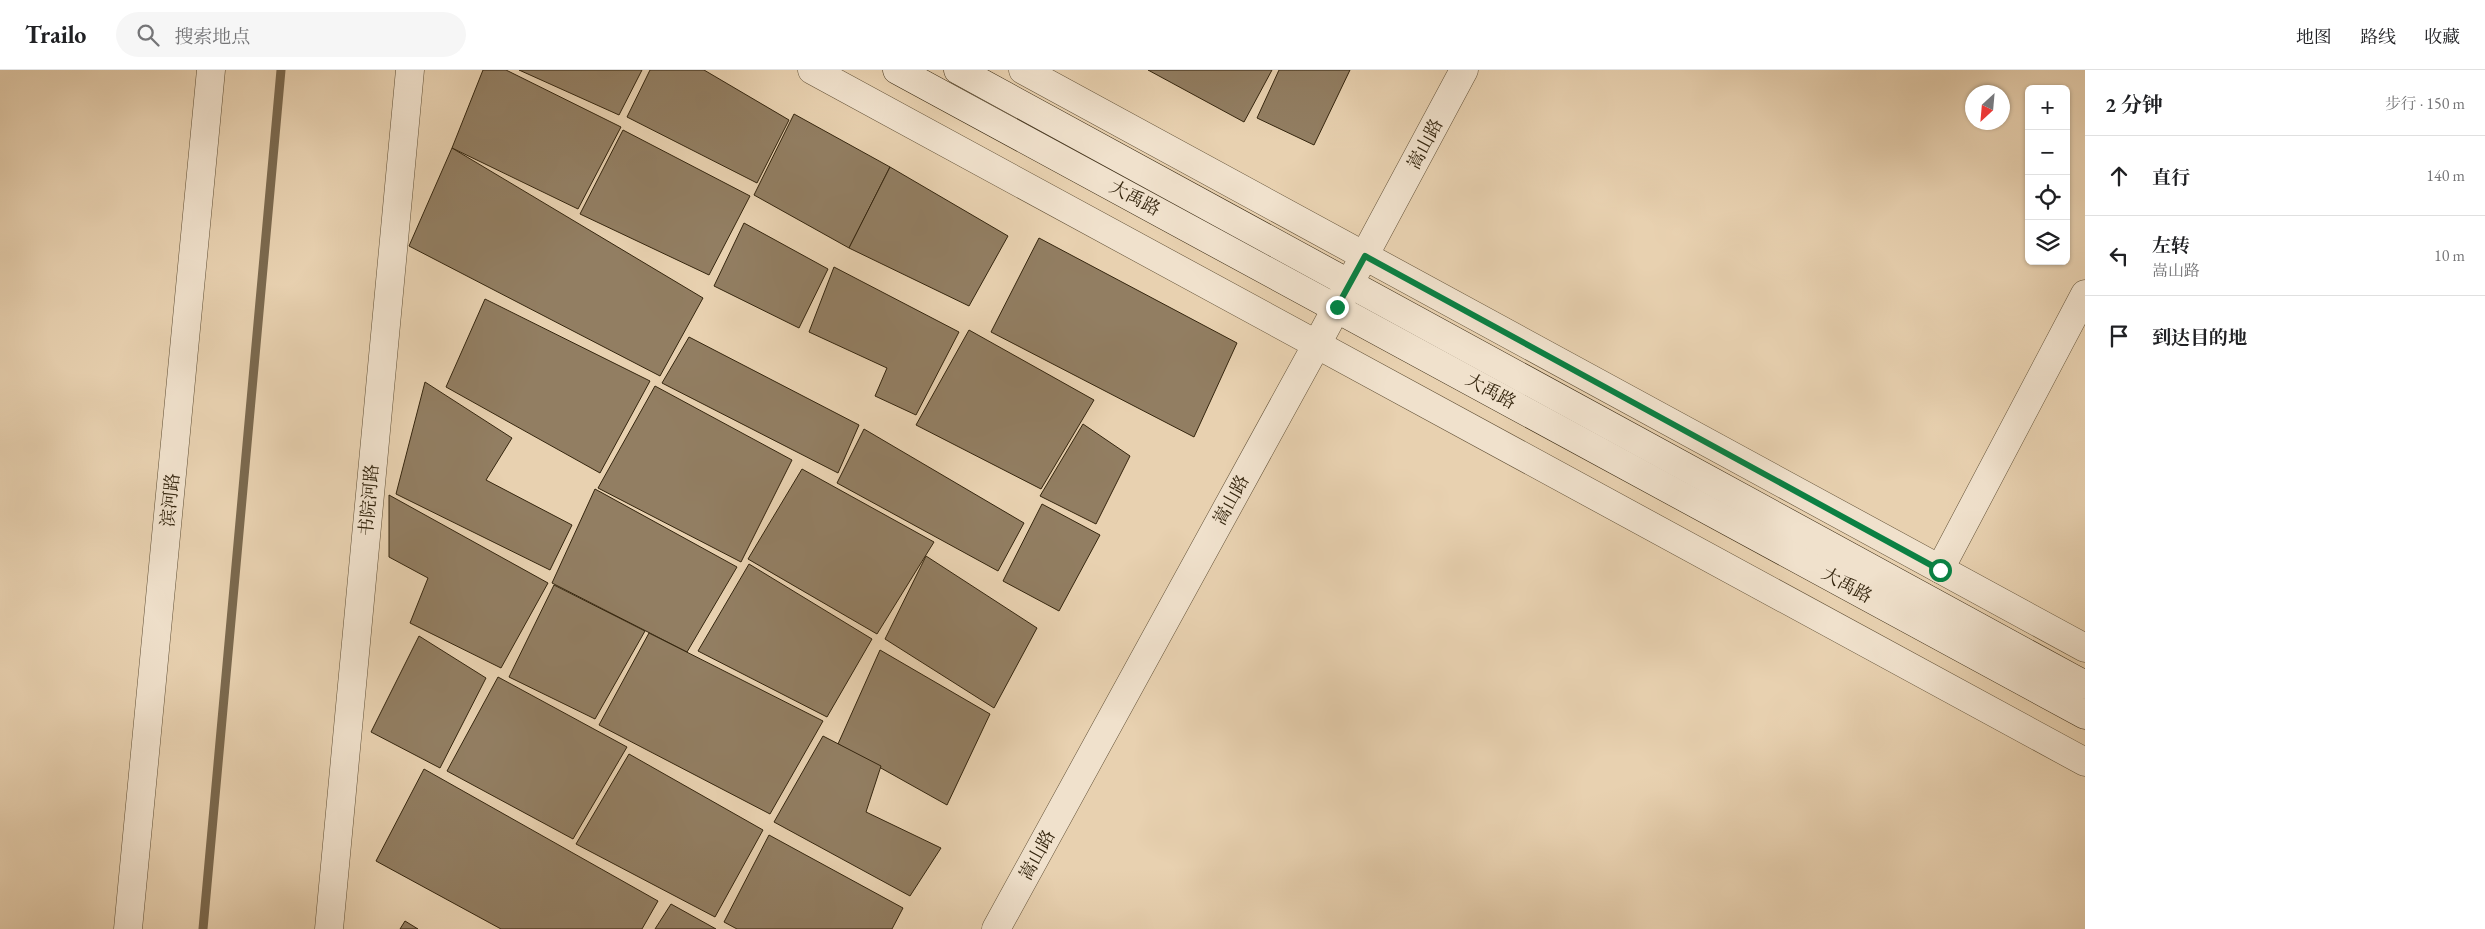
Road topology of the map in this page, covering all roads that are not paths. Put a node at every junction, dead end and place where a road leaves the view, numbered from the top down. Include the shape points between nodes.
1 (211, 70) edge
2 (410, 70) edge
3 (812, 70) edge
4 (897, 70) edge
5 (958, 70) edge
6 (1023, 70) edge
7 (1464, 70) edge
8 (1365, 256) junction
9 (2085, 294) edge
10 (1343, 296) junction
11 (1317, 344) junction
12 (1940, 570) junction
13 (2085, 648) edge
14 (2085, 685) edge
15 (2085, 714) edge
16 (2085, 762) edge
17 (128, 929) edge
18 (329, 929) edge
19 (996, 929) edge

1 - 17 street, 滨河路
2 - 18 street, 书院河路
3 - 11 street
4 - 10 street, 大禹路
5 - 10 street, 大禹路
6 - 8 street
7 - 8 street, 嵩山路
8 - 10 street, 嵩山路
8 - 12 street
9 - 12 street
10 - 11 street, 嵩山路
10 - 14 street, 大禹路
10 - 15 street, 大禹路
11 - 16 street
11 - 19 street, 嵩山路
12 - 13 street

